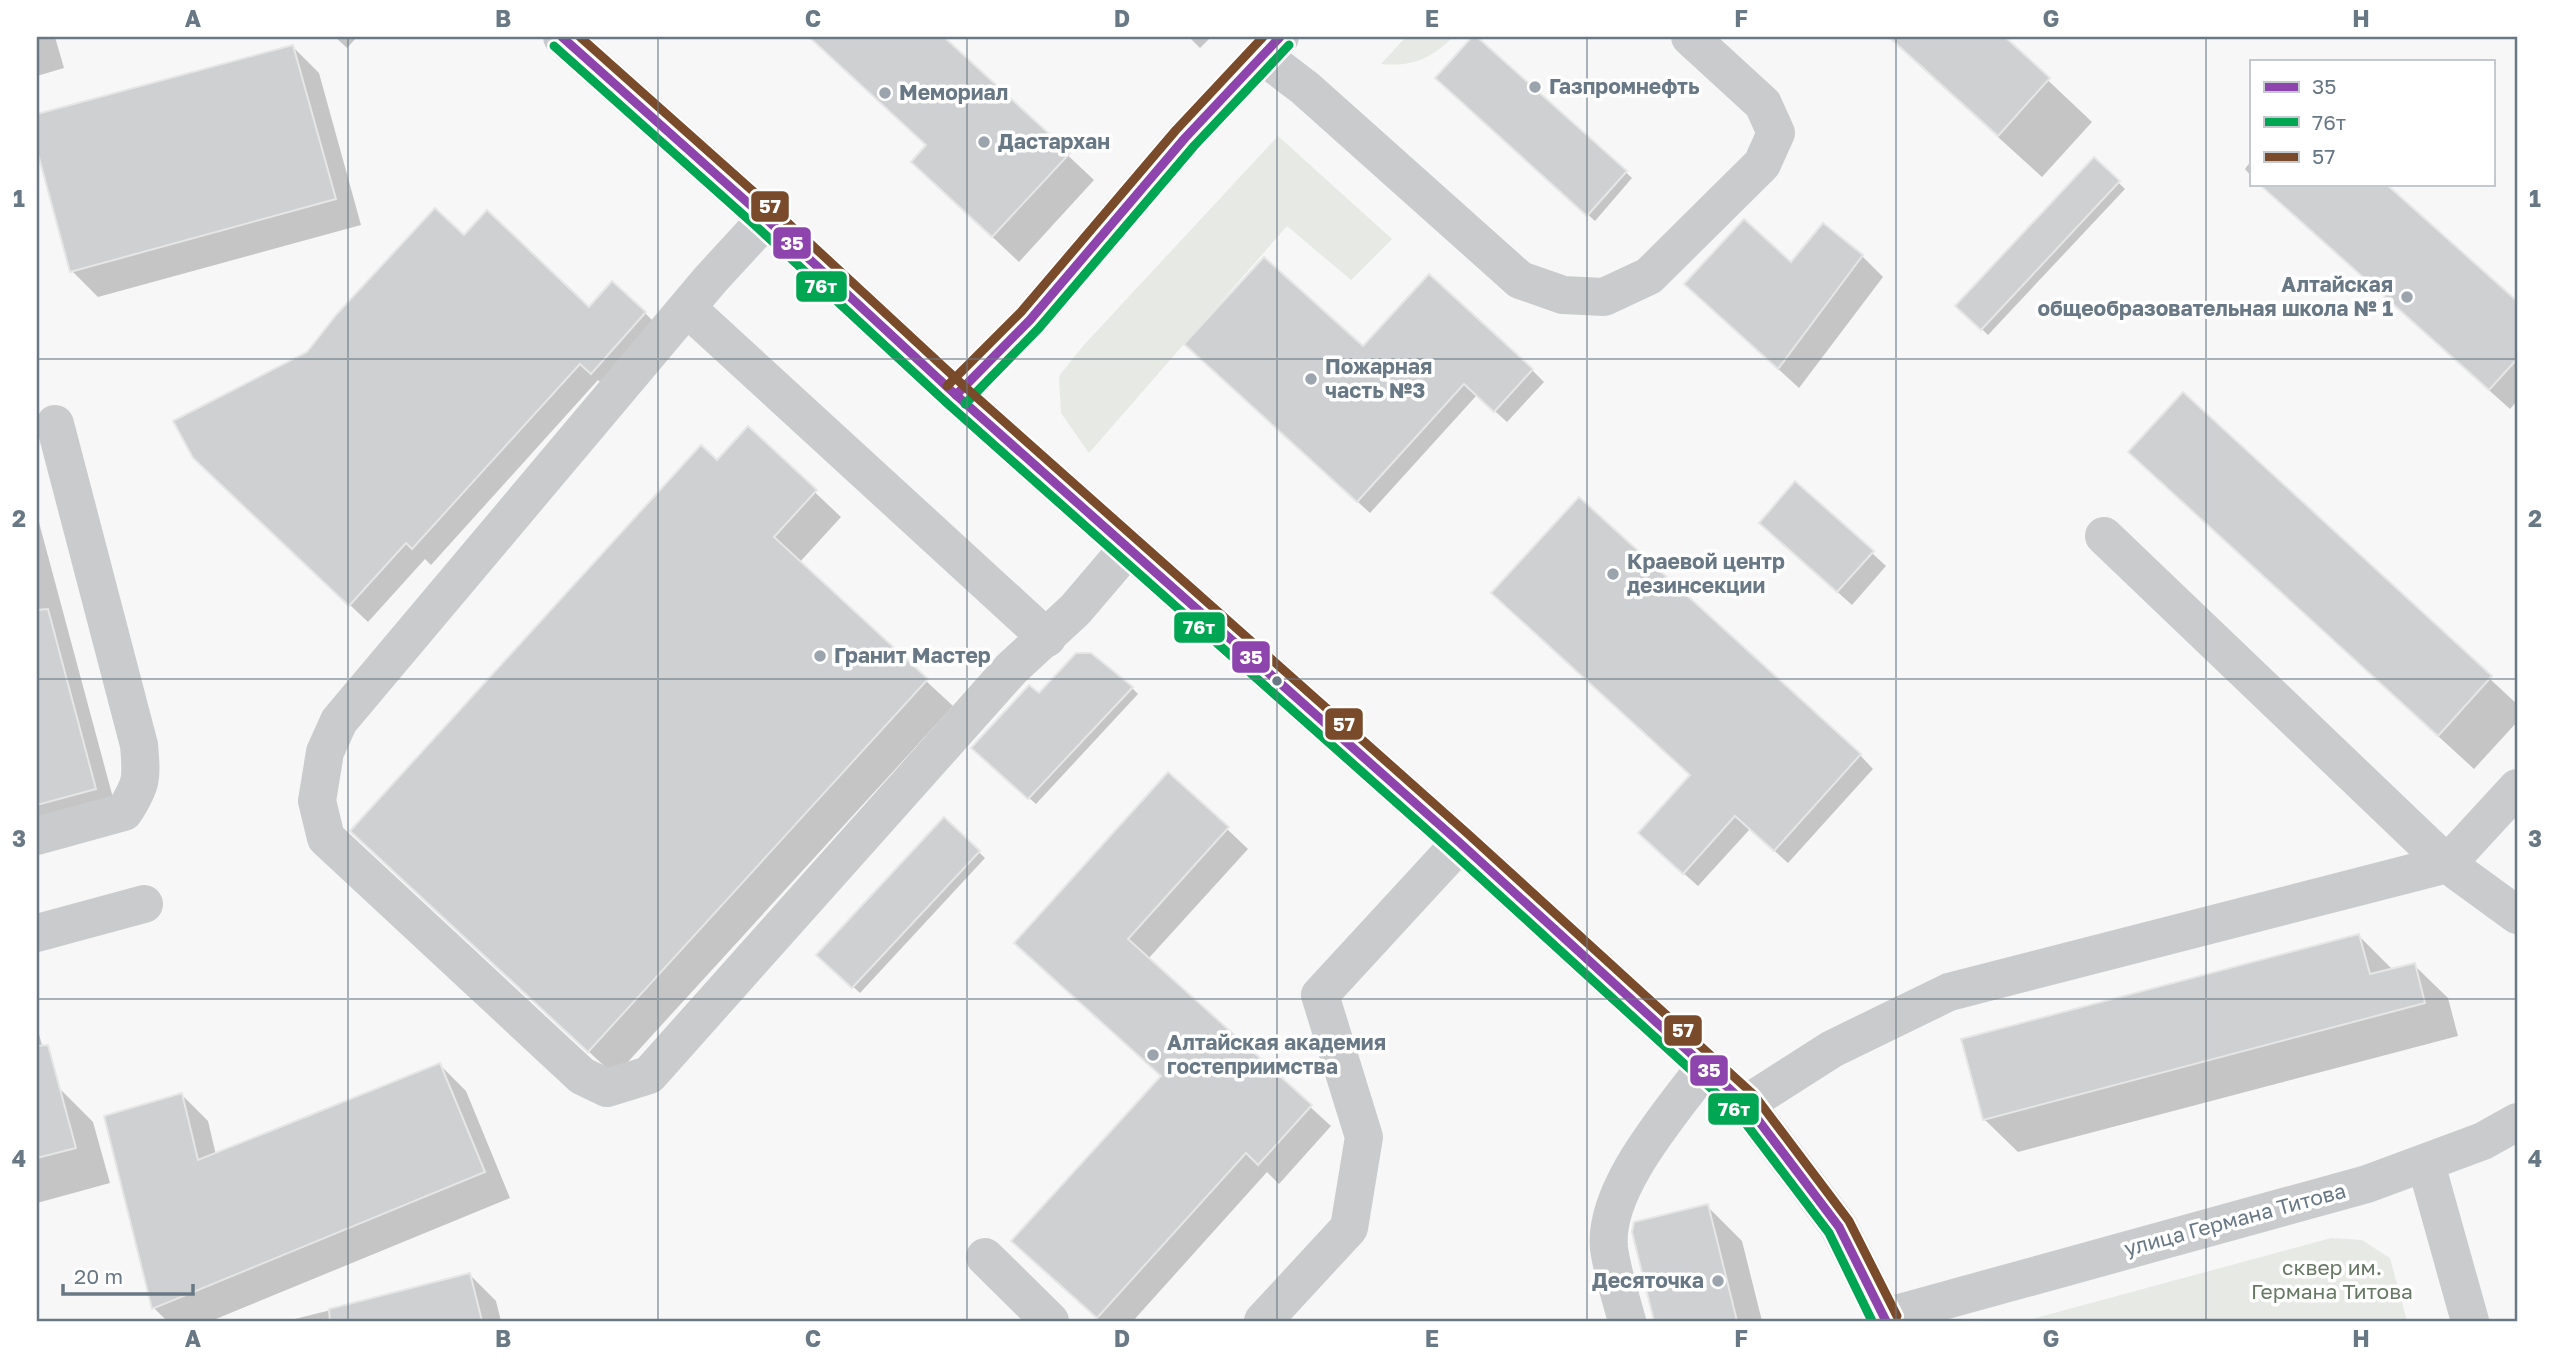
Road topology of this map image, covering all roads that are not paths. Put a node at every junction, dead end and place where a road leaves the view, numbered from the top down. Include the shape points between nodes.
1 (562, 37) edge
2 (1696, 38) edge
3 (1271, 46) edge
4 (766, 219) junction
5 (687, 308) junction
6 (956, 395) junction
7 (55, 424) dead end
8 (2104, 536) dead end
9 (1127, 549) junction
10 (1047, 638) junction
11 (2517, 788) edge
12 (37, 836) edge
13 (1460, 843) junction
14 (2447, 864) junction
15 (144, 904) dead end
16 (2517, 915) edge
17 (37, 933) edge
18 (1705, 1067) junction
19 (1746, 1104) junction
20 (2517, 1122) edge
21 (2426, 1164) junction
22 (985, 1258) dead end
23 (1886, 1319) edge
24 (1050, 1321) edge
25 (1263, 1321) edge
26 (1627, 1321) edge
27 (2470, 1321) edge

1 - 4 street, улица Германа Титова
2 - 3 street via 1763,104 1776,133 1762,163 1649,276 1604,297 1563,295 1520,280 1305,88
3 - 6 street via 1185,138 1030,320
4 - 5 street
4 - 6 street, улица Германа Титова
5 - 10 street
5 - 10 street via 339,721 324,752 317,801 326,838 582,1076 607,1088 649,1075 1012,668
6 - 9 street, улица Германа Титова
7 - 12 street via 139,745 141,774 139,788 124,812
8 - 14 street
9 - 10 street
9 - 13 street, улица Германа Титова
11 - 14 street
13 - 18 street, улица Германа Титова
13 - 25 street via 1320,995 1364,1137 1349,1228
14 - 16 street
14 - 19 street via 1949,992 1832,1049
15 - 17 street
18 - 19 street, улица Германа Титова
18 - 26 street via 1651,1140 1620,1190 1611,1217 1609,1247
19 - 23 street, улица Германа Титова via 1839,1227
20 - 21 street, улица Германа Титова via 2483,1142
21 - 23 street, улица Германа Титова
21 - 27 street
22 - 24 street

